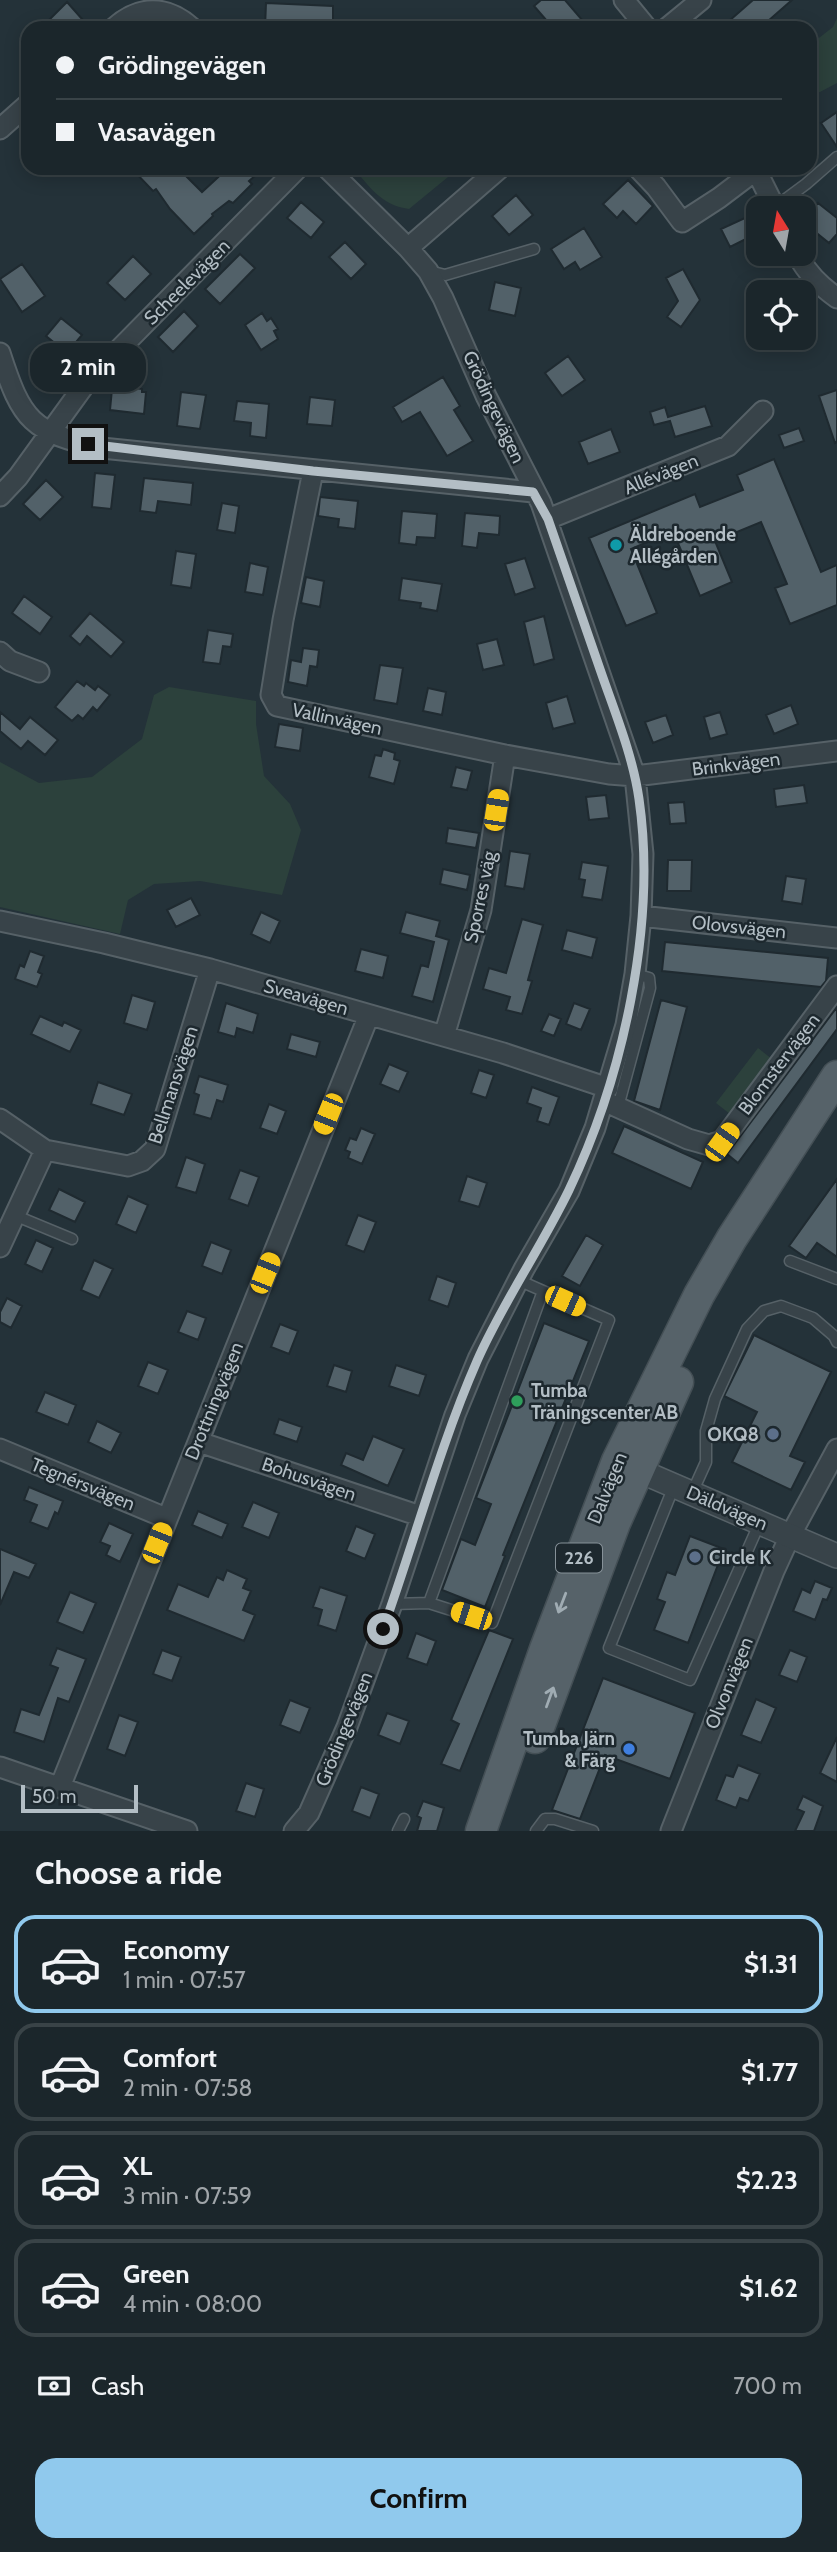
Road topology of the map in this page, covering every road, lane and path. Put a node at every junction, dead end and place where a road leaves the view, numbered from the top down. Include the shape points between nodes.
1 (624, 0) edge
2 (701, 0) edge
3 (158, 5) edge
4 (123, 21) edge
5 (182, 21) edge
6 (641, 21) edge
7 (676, 21) edge
8 (21, 110) edge
9 (0, 129) edge
10 (837, 158) edge
11 (292, 175) edge
12 (334, 175) edge
13 (492, 175) edge
14 (645, 175) edge
15 (748, 175) edge
16 (759, 175) edge
17 (817, 175) edge
18 (817, 175) edge
19 (770, 196) edge
20 (790, 196) edge
21 (408, 248) junction
22 (534, 249) dead end
23 (804, 266) edge
24 (428, 271) junction
25 (837, 298) edge
26 (0, 353) edge
27 (763, 411) dead end
28 (51, 433) junction
29 (313, 471) junction
30 (533, 492) junction
31 (0, 496) edge
32 (548, 519) junction
33 (0, 652) edge
34 (39, 672) dead end
35 (837, 751) edge
36 (505, 755) junction
37 (635, 776) junction
38 (641, 916) junction
39 (0, 921) edge
40 (837, 938) edge
41 (210, 969) junction
42 (837, 986) edge
43 (369, 1015) junction
44 (444, 1036) junction
45 (837, 1076) edge
46 (610, 1099) junction
47 (0, 1119) edge
48 (45, 1150) junction
49 (14, 1214) junction
50 (72, 1239) dead end
51 (0, 1247) edge
52 (790, 1261) dead end
53 (837, 1279) edge
54 (519, 1280) junction
55 (543, 1291) junction
56 (837, 1342) edge
57 (199, 1442) junction
58 (837, 1449) edge
59 (0, 1450) edge
60 (627, 1465) junction
61 (683, 1490) junction
62 (420, 1516) junction
63 (166, 1518) junction
64 (761, 1522) junction
65 (790, 1536) junction
66 (837, 1556) edge
67 (429, 1603) junction
68 (392, 1604) junction
69 (0, 1767) edge
70 (60, 1787) junction
71 (404, 1819) dead end
72 (669, 1823) edge
73 (187, 1831) edge
74 (293, 1831) edge
75 (398, 1831) edge
76 (481, 1831) edge
77 (502, 1831) edge
78 (536, 1831) edge
79 (593, 1831) edge

1 - 6 street
2 - 7 street
3 - 4 street
3 - 5 street
8 - 9 street
10 - 18 lane
11 - 28 street, Scheelevägen via 86,383
12 - 21 street, Grödingevägen
13 - 21 street
14 - 15 street via 682,222
16 - 19 street
17 - 20 lane
21 - 24 street, Grödingevägen
22 - 24 lane via 446,275
23 - 25 street via 821,288
24 - 30 street, Grödingevägen
26 - 28 street via 21,409
27 - 32 street, Allévägen via 728,446
28 - 29 street via 102,448
28 - 31 street, Scheelevägen
29 - 30 street
29 - 36 street, Vallinvägen via 283,620 273,702
30 - 32 street, Grödingevägen
32 - 37 street, Grödingevägen
33 - 34 street
35 - 37 street, Brinkvägen
36 - 37 street, Vallinvägen
36 - 44 street, Sporres väg via 481,910
37 - 38 street, Grödingevägen via 643,854
38 - 40 street, Olovsvägen
38 - 46 street, Grödingevägen via 635,974
39 - 41 street, Sveavägen
41 - 43 street, Sveavägen
41 - 48 street, Bellmansvägen via 155,1149 149,1156 128,1166
42 - 46 street, Blomstervägen via 722,1142 709,1145 688,1139
43 - 44 street, Sveavägen
43 - 57 street, Drottningvägen
44 - 46 street, Sveavägen
45 - 60 main road, Dalvägen / 226 via 699,1295
46 - 54 street, Grödingevägen via 569,1191
47 - 48 street
48 - 49 street
49 - 50 lane
49 - 51 street
52 - 53 lane
54 - 55 lane
54 - 62 street, Grödingevägen via 474,1370
55 - 67 lane
55 - 67 lane via 609,1320 492,1623
56 - 61 lane via 813,1318 781,1306 764,1311 747,1329 715,1399 706,1431 706,1462
57 - 62 street, Bohusvägen
57 - 63 street, Drottningvägen
58 - 65 street, Olvonvägen
59 - 63 street, Tegnérsvägen
60 - 61 street, Däldvägen
60 -> 76 main road, Dalvägen / 226 via 545,1649
77 -> 60 main road, Dalvägen via 603,1553
61 - 64 street, Däldvägen
61 - 64 lane via 609,1648 690,1680
62 - 68 street, Grödingevägen
63 - 70 street, Drottningvägen
64 - 65 street, Däldvägen
65 - 66 street, Däldvägen
65 - 72 street, Olvonvägen
67 - 68 lane
68 - 74 street, Grödingevägen via 329,1770 309,1813
69 - 70 street
70 - 73 street
71 - 75 lane
78 - 79 lane via 545,1819

